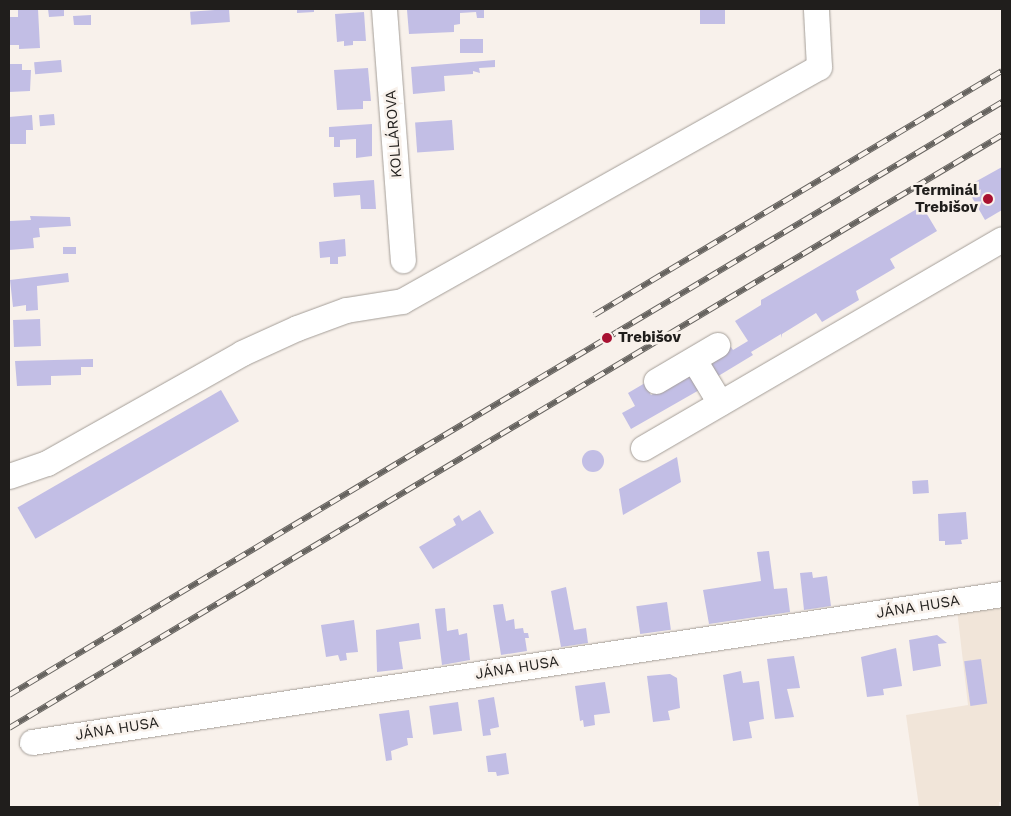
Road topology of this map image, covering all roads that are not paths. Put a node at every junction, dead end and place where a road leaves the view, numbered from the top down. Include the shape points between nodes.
1 (384, 9) edge
2 (817, 21) edge
3 (1002, 247) edge
4 (403, 260) dead end
5 (717, 345) dead end
6 (694, 360) junction
7 (656, 381) dead end
8 (720, 403) junction
9 (642, 448) dead end
10 (9, 476) edge
11 (1002, 594) edge
12 (32, 742) dead end

1 - 4 street, KOLLÁROVA
2 - 10 street via 819,67 402,301 346,310 297,328 242,353 47,463
3 - 8 street
5 - 6 street
6 - 7 street
6 - 8 street
8 - 9 street
11 - 12 street, JÁNA HUSA

